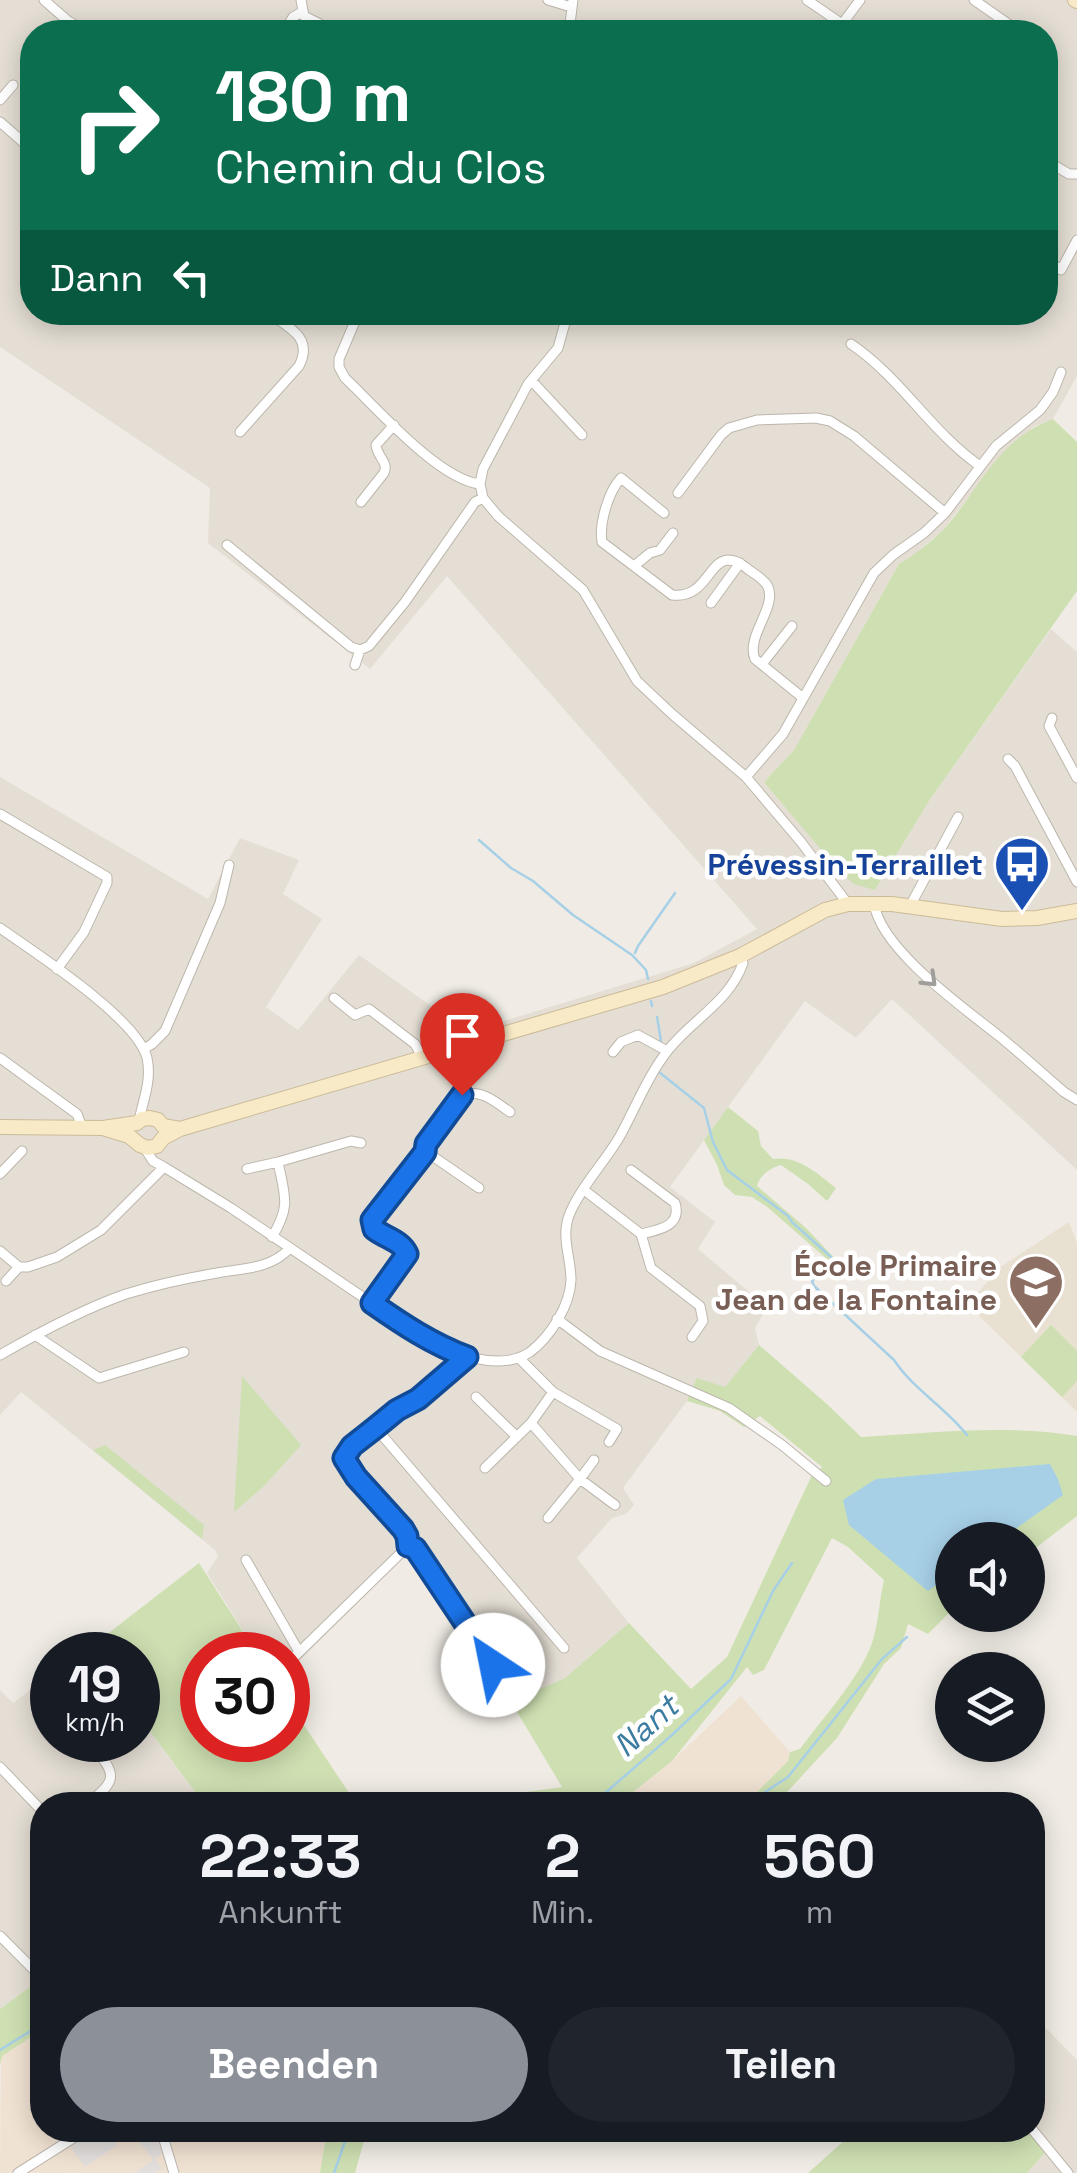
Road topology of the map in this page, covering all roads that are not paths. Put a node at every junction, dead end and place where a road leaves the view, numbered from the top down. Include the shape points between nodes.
1 (44, 0) edge
2 (301, 0) edge
3 (548, 0) edge
4 (807, 0) edge
5 (974, 0) edge
6 (572, 4) edge
7 (302, 12) junction
8 (68, 20) edge
9 (291, 20) edge
10 (310, 20) edge
11 (836, 20) edge
12 (1003, 20) edge
13 (12, 86) dead end
14 (0, 100) edge
15 (0, 122) edge
16 (20, 140) edge
17 (1077, 240) edge
18 (1058, 268) edge
19 (285, 325) edge
20 (352, 325) edge
21 (564, 325) edge
22 (852, 344) dead end
23 (1062, 372) dead end
24 (531, 380) junction
25 (394, 425) junction
26 (240, 432) dead end
27 (582, 434) dead end
28 (980, 466) junction
29 (480, 484) junction
30 (678, 493) dead end
31 (483, 498) junction
32 (361, 502) dead end
33 (664, 513) dead end
34 (945, 513) junction
35 (673, 532) dead end
36 (227, 545) dead end
37 (740, 563) junction
38 (634, 566) junction
39 (711, 603) dead end
40 (792, 626) dead end
41 (360, 650) junction
42 (355, 664) dead end
43 (762, 664) junction
44 (803, 698) junction
45 (1052, 718) dead end
46 (1008, 759) dead end
47 (746, 777) junction
48 (1077, 778) edge
49 (1030, 782) dead end
50 (0, 814) edge
51 (958, 817) dead end
52 (230, 864) dead end
53 (1077, 869) edge
54 (1077, 882) edge
55 (874, 903) junction
56 (848, 904) junction
57 (910, 906) junction
58 (1077, 909) edge
59 (0, 928) edge
60 (740, 956) junction
61 (57, 969) junction
62 (334, 998) dead end
63 (144, 1049) junction
64 (667, 1051) junction
65 (613, 1052) dead end
66 (0, 1058) edge
67 (423, 1059) junction
68 (147, 1093) junction
69 (1077, 1100) edge
70 (510, 1112) dead end
71 (138, 1122) junction
72 (82, 1127) junction
73 (0, 1128) edge
74 (103, 1128) junction
75 (161, 1132) junction
76 (139, 1143) junction
77 (361, 1143) dead end
78 (22, 1151) dead end
79 (425, 1152) junction
80 (278, 1162) junction
81 (164, 1166) junction
82 (247, 1169) dead end
83 (631, 1170) dead end
84 (0, 1174) edge
85 (479, 1188) dead end
86 (584, 1190) junction
87 (641, 1234) junction
88 (272, 1237) junction
89 (289, 1249) junction
90 (0, 1251) edge
91 (19, 1267) junction
92 (6, 1281) dead end
93 (372, 1303) junction
94 (557, 1319) junction
95 (35, 1336) junction
96 (692, 1337) dead end
97 (184, 1352) dead end
98 (0, 1355) edge
99 (467, 1357) junction
100 (519, 1358) junction
101 (553, 1392) junction
102 (476, 1397) dead end
103 (531, 1424) junction
104 (375, 1428) junction
105 (517, 1437) junction
106 (609, 1442) dead end
107 (594, 1460) dead end
108 (485, 1468) dead end
109 (580, 1478) junction
110 (826, 1481) dead end
111 (615, 1505) dead end
112 (548, 1518) dead end
113 (408, 1546) junction
114 (246, 1560) dead end
115 (288, 1632) edge
116 (310, 1639) edge
117 (564, 1648) dead end
118 (502, 1674) dead end
119 (104, 1762) edge
120 (0, 1767) edge
121 (104, 1792) edge
122 (30, 1799) edge
123 (0, 1936) edge
124 (30, 1966) edge
125 (67, 2142) edge
126 (165, 2142) edge
127 (1043, 2142) edge
128 (18, 2173) edge
129 (174, 2173) edge
130 (1068, 2173) edge

1 - 8 street
2 - 7 street
3 - 6 street
4 - 11 street
5 - 12 street
7 - 9 street
7 - 10 street
13 - 14 street
15 - 16 street
17 - 18 street
19 - 26 street via 299,335 303,358
20 - 25 street via 338,367
21 - 24 street via 558,348
22 - 28 street
23 - 28 street via 1031,418
24 - 27 street
24 - 29 street
25 - 29 street via 434,463
25 - 32 street via 376,446 386,468
28 - 34 street
29 - 31 street
30 - 34 street via 730,428 816,418 854,436
31 - 41 street
31 - 47 street via 583,590 637,681
33 - 38 street via 621,478 614,486 600,536
34 - 44 street via 874,573
35 - 38 street via 660,550
36 - 41 street
37 - 38 street via 720,563 682,596
37 - 39 street
37 - 43 street via 769,587 752,652
40 - 43 street
41 - 42 street
43 - 44 street
44 - 47 street
45 - 48 street via 1049,726
46 - 54 street
47 - 56 street
49 - 53 street
50 - 61 street via 107,877 90,921
51 - 57 street
52 - 63 street via 165,1031
55 - 56 main road
55 - 57 main road
55 -> 69 street via 882,926 940,990
56 - 60 main road via 813,915
57 - 58 main road via 1011,919
59 - 61 street
60 - 64 street via 738,977 726,995
60 - 67 main road via 662,987
61 - 63 street via 104,1005
62 - 67 street via 355,1015 369,1009 416,1044
63 - 68 street
64 - 65 street via 638,1035
64 - 86 street
66 - 72 street via 77,1114
67 - 75 main road
68 - 71 street
68 - 75 street
70 - 79 street via 482,1095 462,1095
71 - 74 main road
71 - 75 main road via 150,1118
71 - 76 main road
72 - 73 main road
72 - 74 main road
74 - 76 main road
75 - 76 main road via 153,1148
75 - 81 street
76 - 81 street
77 - 80 street
78 - 84 street
79 - 85 street
79 - 93 street via 372,1220 374,1229 407,1254
80 - 82 street
80 - 88 street via 286,1204
81 - 88 street
81 - 91 street via 101,1230 56,1257
83 - 87 street via 678,1210 665,1228
86 - 87 street
86 - 94 street via 566,1222 570,1283
87 - 96 street via 650,1268 700,1306 703,1321
88 - 89 street
89 - 93 street
89 - 95 street via 257,1267 122,1296
90 - 91 street
91 - 92 street
93 - 99 street
94 - 100 street
94 - 110 street via 600,1351 728,1408
95 - 97 street via 98,1378
95 - 98 street
99 - 100 street
99 - 104 street
100 - 101 street
101 - 103 street
101 - 106 street via 617,1429
102 - 105 street
103 - 105 street
103 - 109 street
104 - 113 street via 344,1458 403,1529
104 - 117 street
105 - 108 street
107 - 109 street
109 - 111 street
109 - 112 street
113 - 116 street
113 - 118 street
114 - 115 street
119 - 121 street via 111,1779
120 - 122 street
123 - 124 street
125 - 128 street
126 - 129 street
127 - 130 street

